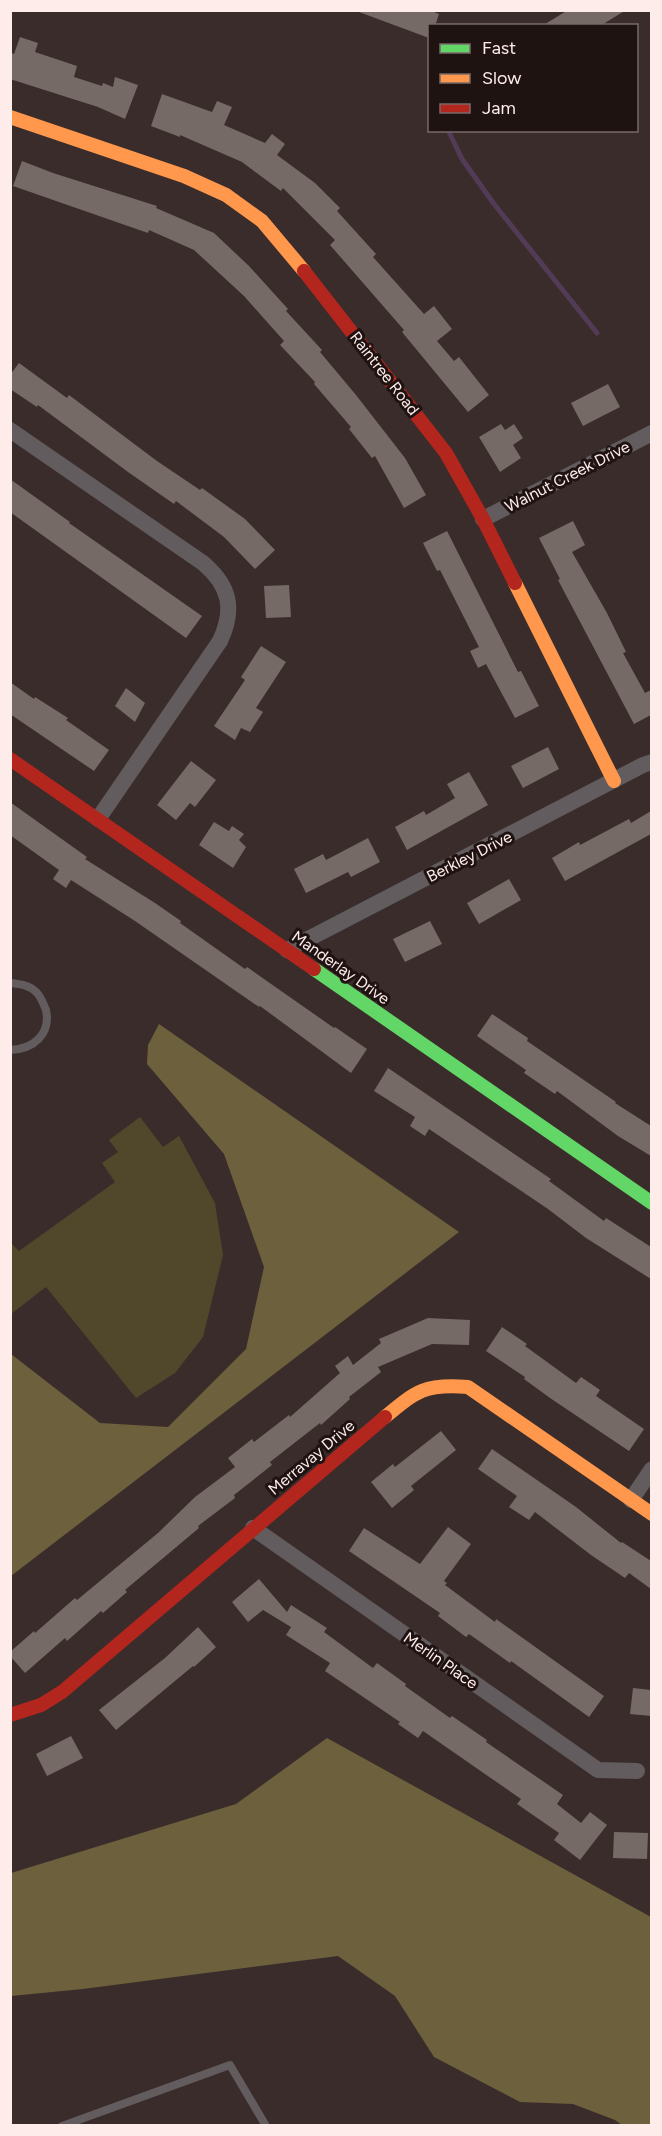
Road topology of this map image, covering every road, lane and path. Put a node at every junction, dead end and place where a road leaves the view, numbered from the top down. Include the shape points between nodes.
1 (10, 117) edge
2 (10, 430) edge
3 (651, 433) edge
4 (483, 519) junction
5 (10, 759) edge
6 (651, 762) edge
7 (614, 781) junction
8 (98, 819) junction
9 (287, 950) junction
10 (10, 983) edge
11 (10, 1050) edge
12 (651, 1203) edge
13 (651, 1470) edge
14 (631, 1500) junction
15 (651, 1514) edge
16 (253, 1528) junction
17 (10, 1715) edge
18 (637, 1771) dead end
19 (62, 2126) edge
20 (266, 2126) edge

1 - 4 street, Raintree Road via 184,176 226,195 262,221 432,433
2 - 8 street via 203,562 223,585 228,599 229,614 220,641
3 - 4 street, Walnut Creek Drive
4 - 7 street, Raintree Road
5 - 8 street, Manderlay Drive
6 - 7 street, Berkley Drive
7 - 9 street, Berkley Drive
8 - 9 street, Manderlay Drive
9 - 12 street, Manderlay Drive
10 - 11 lane via 26,985 38,993 47,1020 45,1032 36,1042
13 - 14 street
14 - 15 street, Merravay Drive
14 - 16 street, Merravay Drive via 468,1388 430,1386 405,1400
16 - 17 street, Merravay Drive via 62,1692 41,1705
16 - 18 street, Merlin Place via 598,1770
19 - 20 lane via 230,2065

